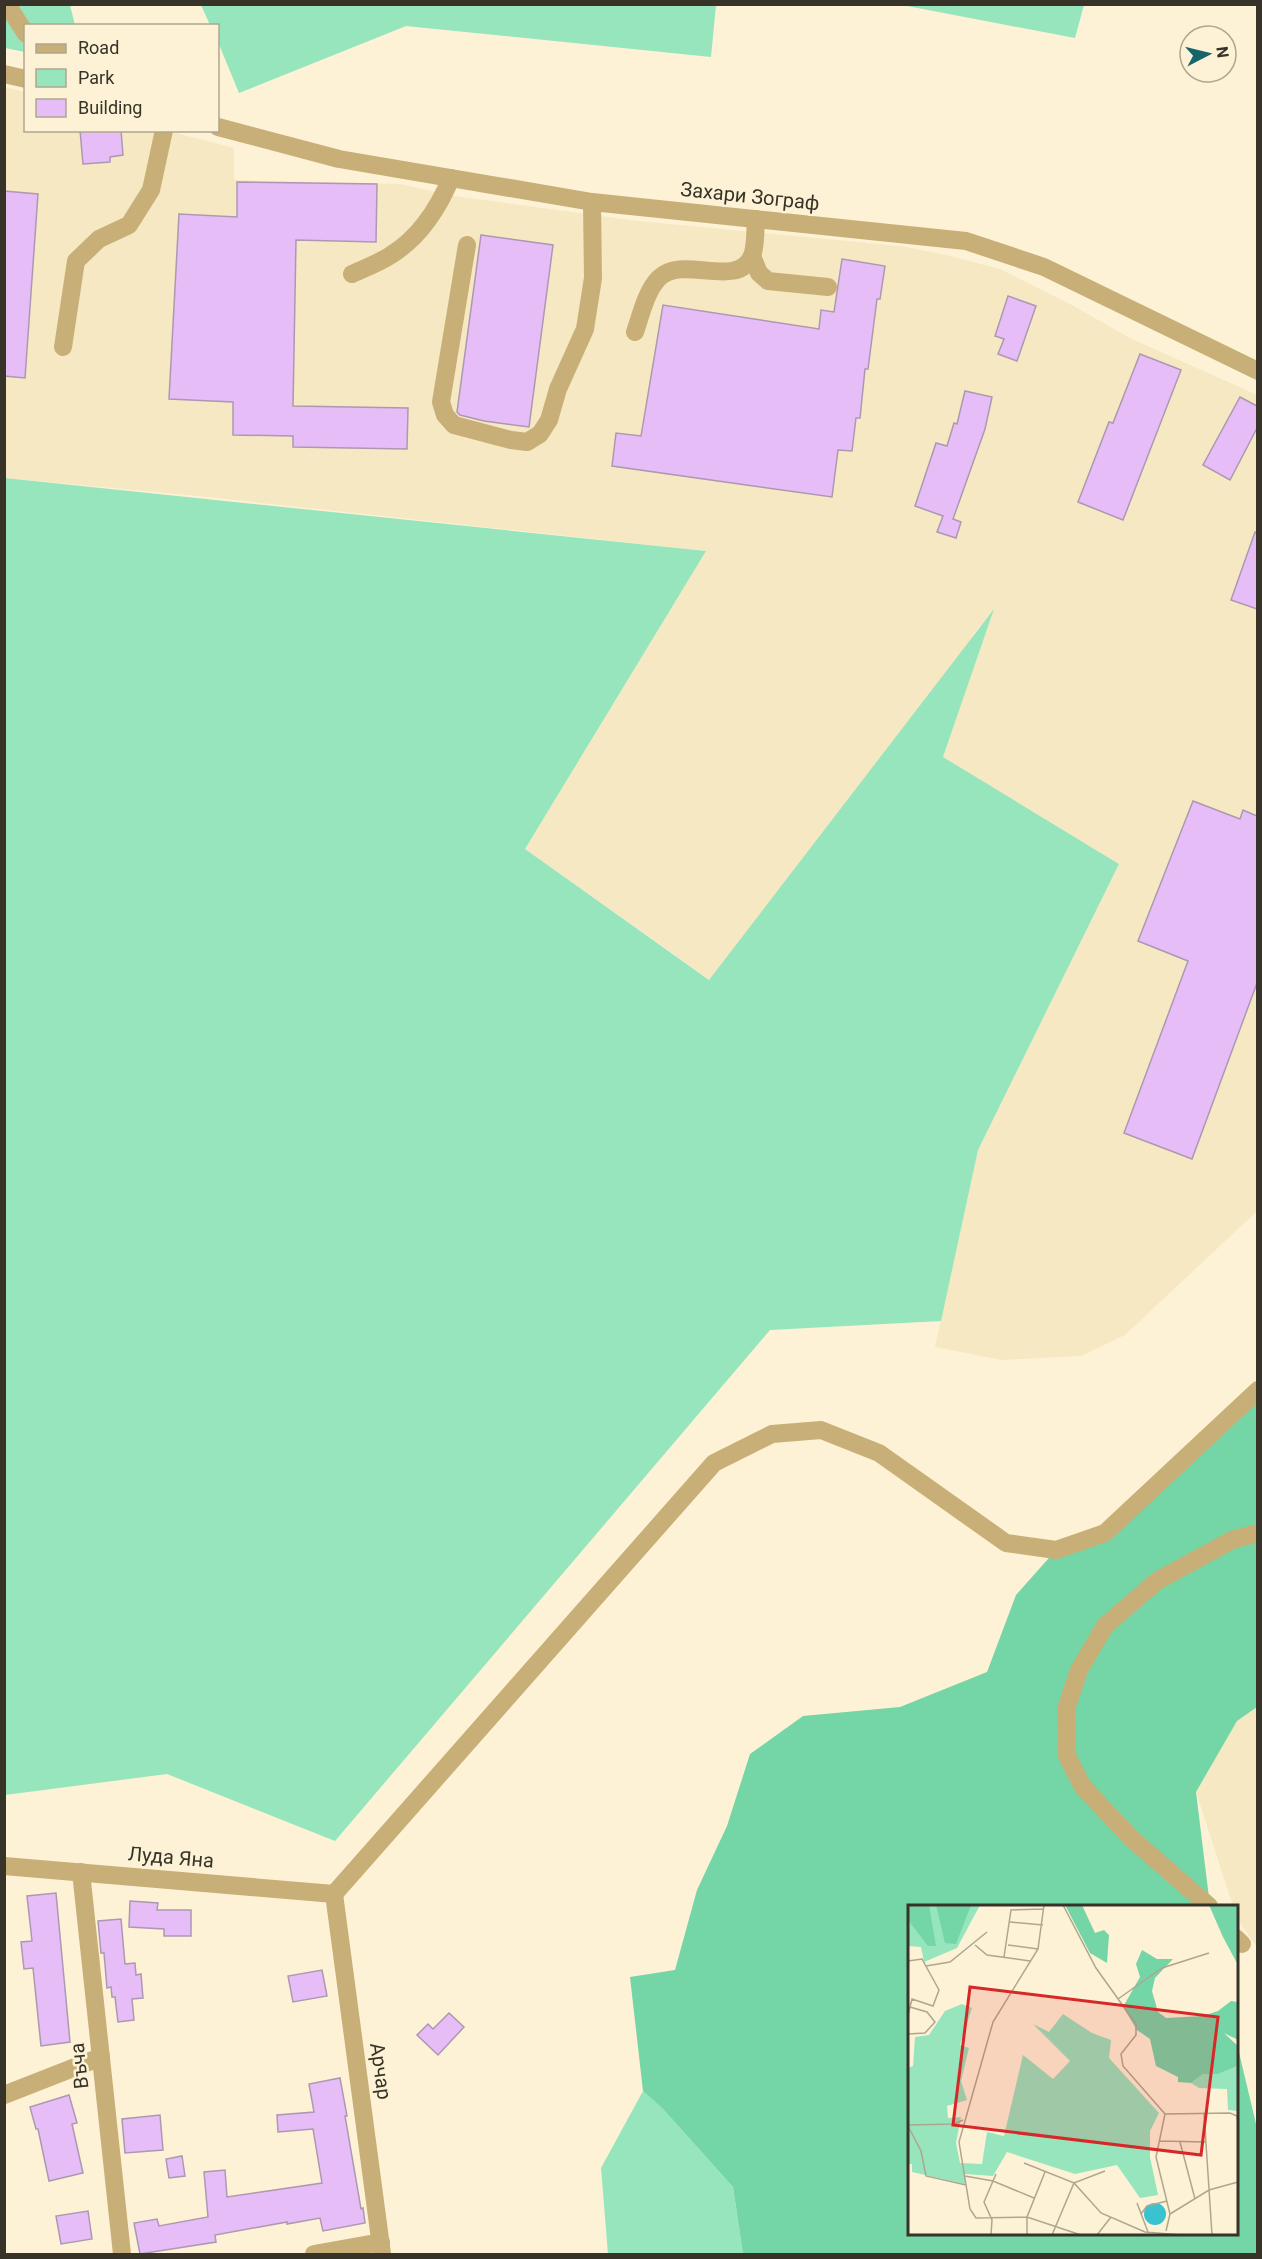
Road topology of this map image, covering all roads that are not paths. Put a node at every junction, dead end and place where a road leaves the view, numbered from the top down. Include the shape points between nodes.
1 (10, 4) edge
2 (24, 31) edge
3 (4, 74) edge
4 (24, 79) edge
5 (219, 127) edge
6 (164, 132) edge
7 (451, 178) junction
8 (592, 202) junction
9 (756, 219) junction
10 (466, 245) dead end
11 (752, 256) junction
12 (352, 274) dead end
13 (828, 287) dead end
14 (635, 332) dead end
15 (63, 347) dead end
16 (1257, 371) edge
17 (1257, 1390) edge
18 (1257, 1533) edge
19 (4, 1866) edge
20 (81, 1872) junction
21 (334, 1894) junction
22 (1208, 1905) edge
23 (101, 2057) junction
24 (4, 2095) edge
25 (382, 2248) edge
26 (122, 2254) edge
27 (314, 2254) edge

1 - 2 street
3 - 4 street
5 - 7 street, Захари Зограф via 339,159
6 - 15 street via 151,190 129,225 99,239 76,261
7 - 8 street, Захари Зограф
7 - 12 street via 441,202 419,232 392,255
8 - 9 street, Захари Зограф
8 - 10 street via 593,278 585,329 549,420 540,434 527,442 454,425 445,416 441,402
9 - 11 street
9 - 16 street, Захари Зограф via 966,241 1044,267
11 - 13 street via 759,273 768,281
11 - 14 street via 745,264 725,273 684,268 660,275 652,285
17 - 21 street via 1105,1533 1056,1550 1006,1543 879,1453 821,1430 772,1434 714,1463
18 - 22 street via 1232,1540 1157,1581 1105,1626 1079,1670 1066,1709 1067,1756 1083,1787 1131,1838
19 - 20 street, Луда Яна
20 - 21 street, Луда Яна
20 - 23 street, Въча
21 - 25 street, Арчар
23 - 24 street
23 - 26 street, Въча
25 - 27 street

